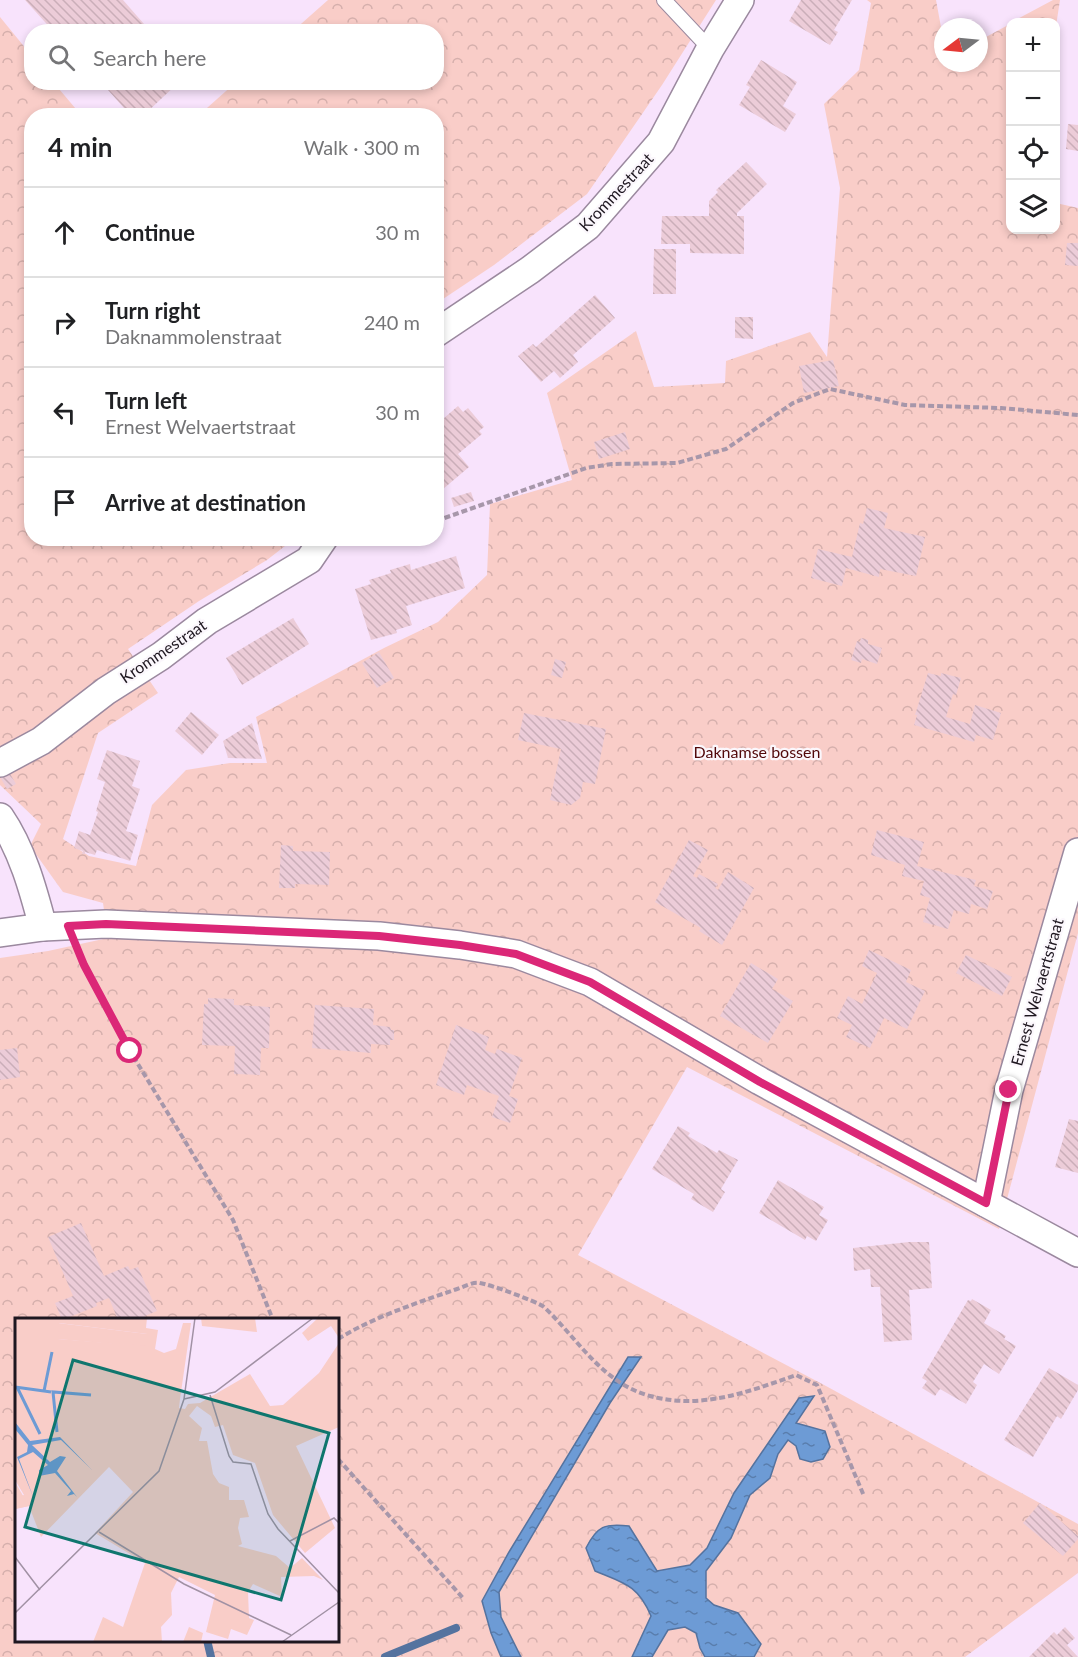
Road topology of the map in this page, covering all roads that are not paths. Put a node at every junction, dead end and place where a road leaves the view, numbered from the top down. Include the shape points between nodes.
1 (664, 0) edge
2 (740, 0) edge
3 (710, 49) junction
4 (444, 328) edge
5 (326, 546) edge
6 (0, 763) edge
7 (0, 817) edge
8 (1078, 852) edge
9 (56, 926) junction
10 (0, 933) edge
11 (986, 1203) junction
12 (1078, 1253) edge

1 - 3 lane
2 - 3 street, Krommestraat
3 - 4 street, Krommestraat via 661,142 588,226
5 - 6 street, Krommestraat via 207,621 106,690 41,741
7 - 9 street
8 - 11 street, Ernest Welvaertstraat via 1009,1090
9 - 10 street
9 - 11 street via 106,924 379,936 516,954 590,982 760,1082
11 - 12 street

